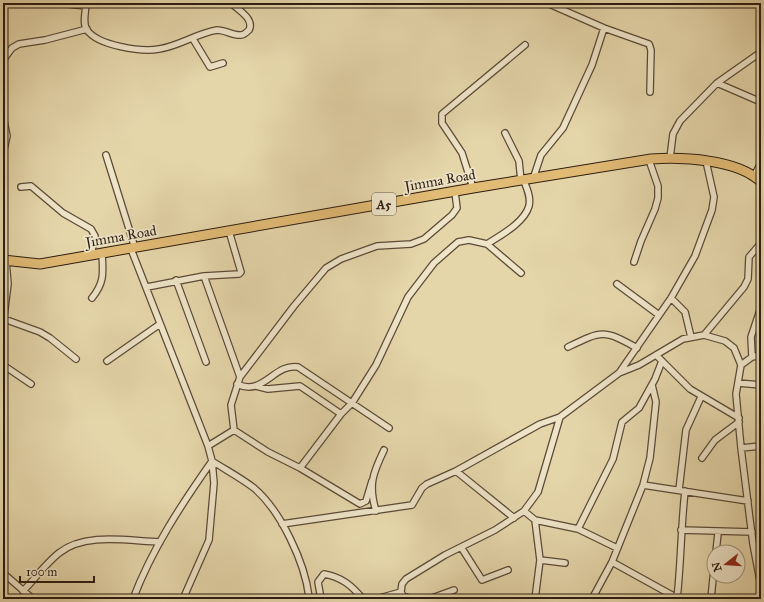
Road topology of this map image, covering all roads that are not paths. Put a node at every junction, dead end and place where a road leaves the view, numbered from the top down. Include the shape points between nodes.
1 (231, 3) edge
2 (547, 3) edge
3 (67, 4) dead end
4 (86, 5) edge
5 (604, 28) junction
6 (87, 29) junction
7 (193, 39) junction
8 (525, 45) dead end
9 (761, 52) edge
10 (3, 60) edge
11 (223, 63) dead end
12 (717, 83) junction
13 (650, 92) dead end
14 (761, 102) edge
15 (3, 116) edge
16 (505, 133) dead end
17 (3, 154) edge
18 (106, 155) dead end
19 (670, 158) junction
20 (649, 160) junction
21 (706, 161) junction
22 (761, 163) edge
23 (758, 179) edge
24 (526, 181) junction
25 (21, 187) dead end
26 (473, 188) junction
27 (455, 192) junction
28 (229, 231) junction
29 (761, 243) edge
30 (487, 244) junction
31 (133, 248) junction
32 (102, 254) junction
33 (91, 255) junction
34 (4, 260) edge
35 (634, 262) dead end
36 (522, 273) dead end
37 (204, 276) junction
38 (176, 280) junction
39 (617, 284) dead end
40 (147, 287) junction
41 (92, 298) dead end
42 (671, 298) junction
43 (761, 307) edge
44 (4, 311) edge
45 (659, 315) junction
46 (4, 321) edge
47 (160, 324) junction
48 (704, 335) junction
49 (691, 337) junction
50 (568, 347) dead end
51 (637, 348) junction
52 (656, 355) junction
53 (761, 355) edge
54 (752, 356) junction
55 (76, 359) dead end
56 (107, 361) dead end
57 (662, 361) junction
58 (206, 362) dead end
59 (741, 364) junction
60 (3, 365) edge
61 (619, 373) junction
62 (240, 377) junction
63 (738, 383) junction
64 (31, 384) dead end
65 (237, 384) junction
66 (652, 385) junction
67 (256, 386) junction
68 (761, 386) edge
69 (701, 397) junction
70 (352, 403) junction
71 (341, 414) junction
72 (560, 417) junction
73 (739, 420) junction
74 (389, 428) dead end
75 (234, 430) junction
76 (208, 446) junction
77 (761, 446) edge
78 (741, 448) junction
79 (384, 450) dead end
80 (702, 458) dead end
81 (212, 461) junction
82 (300, 468) junction
83 (456, 471) junction
84 (372, 481) junction
85 (643, 485) junction
86 (682, 491) junction
87 (748, 500) junction
88 (376, 511) junction
89 (524, 511) junction
90 (514, 518) junction
91 (535, 520) junction
92 (282, 524) junction
93 (578, 528) junction
94 (681, 530) junction
95 (718, 532) junction
96 (752, 532) junction
97 (160, 542) junction
98 (717, 544) edge
99 (753, 544) junction
100 (761, 544) edge
101 (461, 547) junction
102 (617, 548) junction
103 (540, 560) junction
104 (612, 562) junction
105 (565, 563) dead end
106 (508, 570) dead end
107 (4, 577) edge
108 (712, 584) edge
109 (761, 586) edge
110 (454, 590) dead end
111 (23, 592) junction
112 (401, 592) junction
113 (308, 598) edge
114 (33, 599) edge
115 (133, 599) edge
116 (183, 599) edge
117 (321, 599) edge
118 (363, 599) edge
119 (376, 599) edge
120 (408, 599) edge
121 (412, 599) edge
122 (429, 599) edge
123 (535, 599) edge
124 (592, 599) edge
125 (678, 599) edge
126 (711, 599) edge

1 - 7 street via 248,19 248,31 239,35 217,30
2 - 5 street
3 - 4 street
4 - 6 street
5 - 13 street via 651,46
5 - 24 street via 592,65 565,124
6 - 7 street via 106,41 143,50 160,49
6 - 10 street via 15,46
7 - 11 street via 210,66
8 - 26 street via 442,114 442,123 464,157
9 - 12 street
12 - 14 street
12 - 19 street via 676,127
15 - 17 street via 7,136
16 - 24 street
18 - 31 street
19 - 20 highway, Jimma Road / A5
19 - 21 highway, Jimma Road / A5
20 - 24 highway, Jimma Road / A5
20 - 35 street via 658,186 658,198
21 - 23 highway, Jimma Road / A5
21 - 42 street via 714,191 712,210 695,256
22 - 23 street
24 - 26 highway, Jimma Road / A5
24 - 30 street via 529,206 523,216
25 - 33 street via 31,186 63,213 91,229 95,236
26 - 27 highway, Jimma Road / A5
27 - 28 highway, Jimma Road / A5
27 - 62 street via 457,208 448,221 424,239 411,244 377,246 341,259 326,268
28 - 31 highway, Jimma Road / A5
28 - 37 street via 241,272 237,276
29 - 48 street via 749,257 744,287
30 - 36 street
30 - 70 street via 469,240 458,242 434,263 408,296 376,365
31 - 32 highway, Jimma Road / A5
31 - 40 street
32 - 33 highway, Jimma Road / A5
32 - 41 street via 101,286
33 - 34 highway, Jimma Road / A5 via 40,264
34 - 44 street via 8,284
37 - 38 street
37 - 62 street
38 - 40 street
38 - 58 street
39 - 45 street
40 - 47 street
42 - 45 street
42 - 49 street via 685,312
43 - 54 street via 752,337
44 - 46 street
45 - 51 street
46 - 55 street via 40,332
47 - 56 street
47 - 76 street
48 - 49 street
48 - 59 street via 730,344
49 - 52 street
50 - 51 street via 592,336 604,334 616,336
51 - 61 street
52 - 57 street
52 - 61 street
53 - 54 street
54 - 59 street
57 - 66 street
57 - 69 street
59 - 63 street
60 - 64 street
61 - 72 street
62 - 65 street
63 - 68 street
63 - 73 street via 736,394
65 - 67 street via 246,387
65 - 75 street via 231,405
66 - 85 street via 656,402 650,458
66 - 93 street via 638,408 622,422 613,459
67 - 70 street via 293,366
67 - 71 street via 268,389 300,386
69 - 73 street
69 - 86 street via 686,430
70 - 71 street
70 - 74 street
71 - 82 street
72 - 83 street via 540,424
72 - 89 street via 538,492
73 - 78 street
73 - 80 street via 715,440
75 - 76 street
75 - 82 street via 268,452
76 - 81 street
77 - 78 street
78 - 87 street
79 - 84 street
81 - 92 street via 254,488 266,500
81 - 97 street
81 - 116 street via 214,483 210,540
82 - 84 street via 360,504 366,502
83 - 88 street via 422,488 412,505
83 - 90 street
84 - 88 street
85 - 86 street
85 - 102 street
86 - 87 street
86 - 94 street
87 - 96 street
88 - 92 street
89 - 90 street
89 - 91 street
90 - 101 street
91 - 93 street
91 - 103 street
92 - 113 street via 307,580
93 - 102 street
94 - 95 street
94 - 125 street
95 - 96 street
95 - 98 street
96 - 99 street
97 - 111 street via 89,540 77,543 52,559
97 - 115 street
99 - 100 street
99 - 109 street
101 - 106 street via 482,580
101 - 112 street via 406,579
102 - 104 street
103 - 105 street
103 - 123 street
104 - 124 street
104 - 125 street
107 - 111 street
108 - 126 street
110 - 122 street
111 - 114 street
112 - 119 street
112 - 120 street
117 - 118 street via 318,582 324,574 346,581
120 - 121 street

